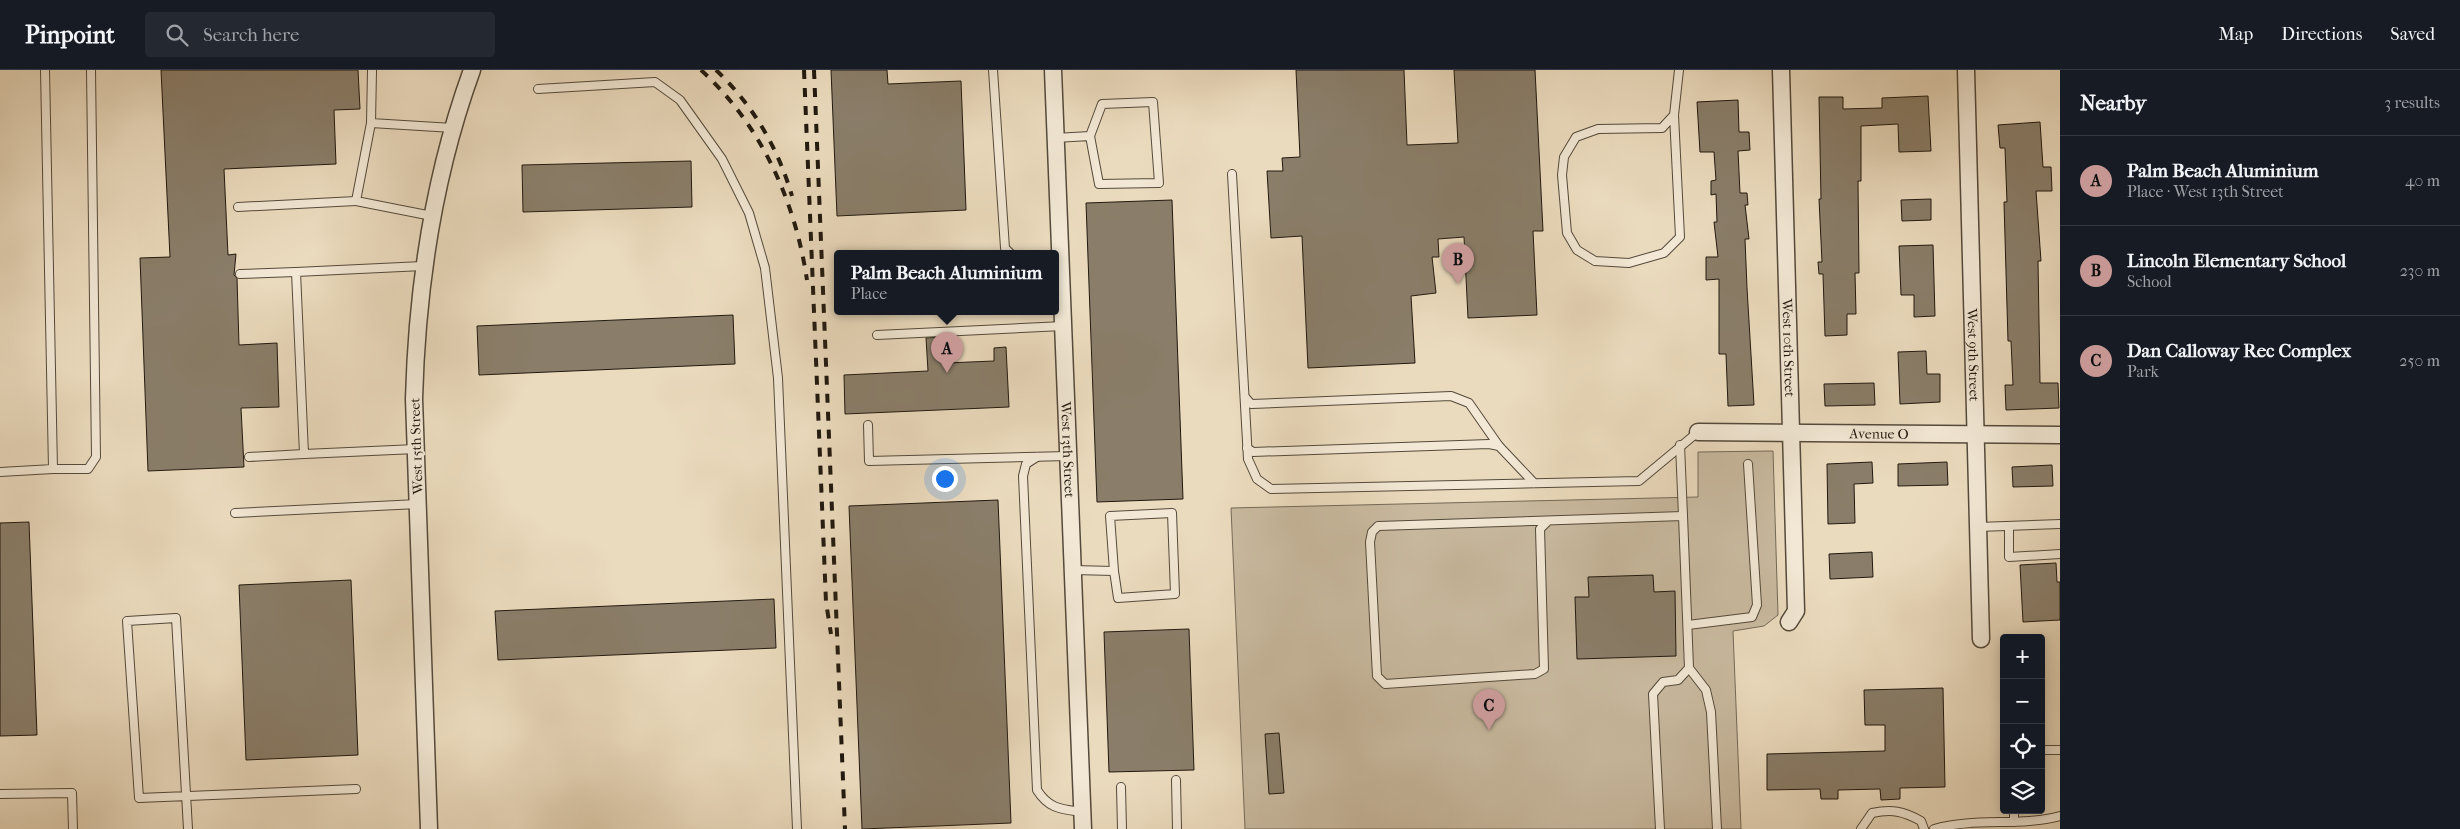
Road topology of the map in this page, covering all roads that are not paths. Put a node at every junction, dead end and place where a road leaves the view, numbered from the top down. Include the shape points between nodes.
1 (45, 70) edge
2 (90, 70) edge
3 (372, 70) edge
4 (472, 70) edge
5 (993, 70) edge
6 (1053, 70) edge
7 (1679, 70) edge
8 (1782, 70) edge
9 (1966, 70) edge
10 (538, 89) dead end
11 (1674, 114) junction
12 (371, 123) junction
13 (452, 128) junction
14 (1090, 136) junction
15 (1055, 138) junction
16 (1232, 174) dead end
17 (356, 201) junction
18 (238, 207) dead end
19 (432, 216) junction
20 (1007, 250) edge
21 (1058, 250) edge
22 (423, 266) junction
23 (296, 272) junction
24 (1059, 273) edge
25 (240, 274) dead end
26 (1063, 326) junction
27 (877, 335) dead end
28 (1244, 397) junction
29 (868, 425) dead end
30 (1698, 432) joint
31 (1792, 433) junction
32 (1976, 434) junction
33 (2060, 435) edge
34 (1680, 445) junction
35 (1499, 446) junction
36 (1247, 448) junction
37 (416, 449) junction
38 (304, 454) junction
39 (1068, 456) junction
40 (249, 457) dead end
41 (1037, 457) junction
42 (1748, 464) dead end
43 (53, 469) junction
44 (0, 472) edge
45 (1534, 483) junction
46 (418, 504) junction
47 (235, 513) dead end
48 (1683, 516) junction
49 (1548, 520) junction
50 (2060, 524) edge
51 (2009, 526) junction
52 (1978, 527) junction
53 (2060, 554) edge
54 (1073, 570) junction
55 (1114, 571) junction
56 (1788, 622) dead end
57 (1688, 625) junction
58 (1981, 639) dead end
59 (1689, 668) junction
60 (2045, 750) edge
61 (2060, 750) edge
62 (1176, 780) dead end
63 (1122, 787) dead end
64 (356, 789) dead end
65 (0, 794) edge
66 (186, 797) junction
67 (1082, 812) junction
68 (2014, 814) edge
69 (2060, 816) edge
70 (2014, 822) junction
71 (73, 829) edge
72 (188, 829) edge
73 (429, 829) edge
74 (796, 829) edge
75 (1082, 829) edge
76 (1122, 829) edge
77 (1177, 829) edge
78 (1660, 829) edge
79 (1717, 829) edge
80 (1861, 829) edge
81 (1924, 829) edge
82 (1934, 829) edge

1 - 43 lane
2 - 43 lane via 96,458 88,469
3 - 12 lane
4 - 13 street, West 15th Street
5 - 20 lane
6 - 15 street, West 13th Street
7 - 11 lane
8 - 31 street, West 10th Street
9 - 32 street, West 9th Street
10 - 74 lane via 655,82 680,100 722,159 749,213 765,268 778,378
11 - 11 lane via 1662,128 1598,130 1576,137 1564,156 1562,175 1566,232 1577,250 1595,261 1629,263 1664,253 1680,237
12 - 13 lane
12 - 17 lane
13 - 19 street, West 15th Street
14 - 14 lane via 1102,104 1153,102 1159,183 1100,184
14 - 15 lane
15 - 21 street, West 13th Street
16 - 28 lane
17 - 18 lane
17 - 19 lane
19 - 22 street, West 15th Street
22 - 23 lane
22 - 37 street, West 15th Street via 416,333
23 - 25 lane
23 - 38 lane
24 - 26 street, West 13th Street
26 - 27 lane
26 - 39 street, West 13th Street
28 - 35 lane via 1251,404 1450,396 1469,403
28 - 36 lane
29 - 41 lane via 869,461
30 - 31 street, Avenue O
30 - 34 lane
31 - 32 street, Avenue O
31 - 56 street, West 10th Street via 1796,611
32 - 33 street, Avenue O
32 - 52 street, West 9th Street
34 - 45 lane via 1639,481
34 - 48 lane
35 - 36 lane via 1253,452
35 - 45 lane
36 - 45 lane via 1257,479 1271,489
37 - 38 lane
37 - 46 street, West 15th Street
38 - 40 lane
39 - 41 lane
39 - 54 street, West 13th Street
41 - 67 lane via 1026,464 1023,476 1037,790 1044,801 1059,808
42 - 57 lane via 1758,605 1752,617
43 - 44 lane
46 - 47 lane
46 - 73 street, West 15th Street
48 - 49 lane
48 - 57 lane
49 - 49 lane via 1378,526 1372,532 1370,542 1377,676 1385,684 1535,674 1544,669 1540,529
50 - 51 lane
51 - 52 lane
51 - 53 lane via 2009,557
52 - 58 street, West 9th Street
54 - 55 lane
54 - 67 street, West 13th Street
55 - 55 lane via 1118,598 1174,594 1172,514 1110,516
57 - 59 lane
59 - 78 lane via 1678,680 1663,682 1654,694
59 - 79 lane via 1706,690 1711,712
60 - 61 lane
62 - 77 lane
63 - 76 lane
64 - 66 lane
65 - 71 lane via 72,793
66 - 66 lane via 176,618 127,621 140,798
66 - 72 lane
67 - 75 street, West 13th Street
68 - 70 lane
69 - 70 lane
70 - 82 lane via 1951,824
80 - 81 lane via 1872,813 1889,809 1906,812 1921,821

